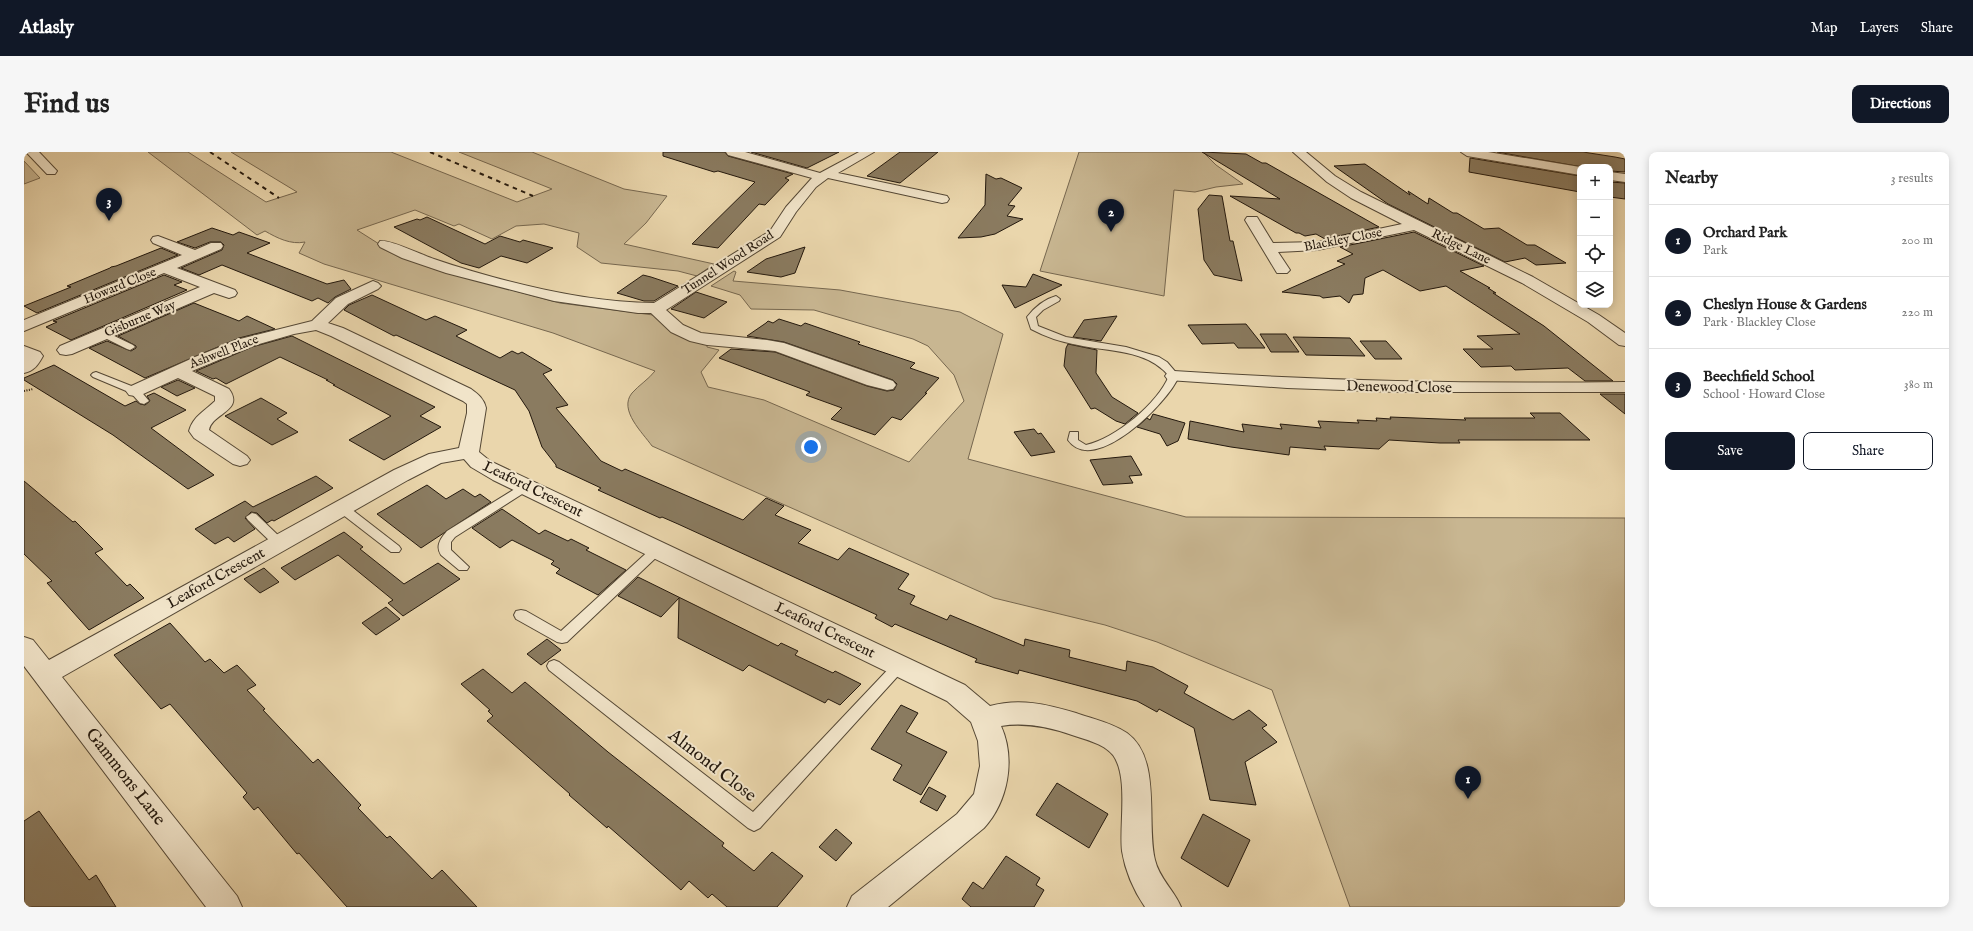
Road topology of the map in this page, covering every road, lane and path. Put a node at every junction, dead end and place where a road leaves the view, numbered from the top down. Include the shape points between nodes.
1 (32, 152) edge
2 (732, 152) edge
3 (868, 152) edge
4 (1299, 152) edge
5 (1467, 152) edge
6 (1577, 170) edge
7 (51, 171) dead end
8 (823, 175) junction
9 (1613, 176) edge
10 (1625, 178) edge
11 (942, 199) dead end
12 (1252, 220) dead end
13 (1416, 225) junction
14 (158, 240) dead end
15 (384, 244) dead end
16 (216, 246) dead end
17 (1268, 248) junction
18 (196, 255) junction
19 (164, 268) junction
20 (1282, 270) dead end
21 (373, 286) dead end
22 (1056, 299) dead end
23 (655, 308) junction
24 (317, 325) junction
25 (24, 326) edge
26 (104, 334) junction
27 (1625, 340) edge
28 (130, 347) dead end
29 (66, 350) dead end
30 (24, 351) edge
31 (24, 368) edge
32 (178, 371) junction
33 (96, 375) dead end
34 (1174, 376) junction
35 (887, 385) dead end
36 (1625, 387) edge
37 (33, 389) dead end
38 (24, 391) edge
39 (139, 396) joint
40 (1074, 434) dead end
41 (469, 452) junction
42 (240, 460) dead end
43 (526, 486) junction
44 (342, 508) junction
45 (252, 517) dead end
46 (279, 543) junction
47 (394, 549) dead end
48 (658, 549) junction
49 (463, 567) dead end
50 (520, 615) dead end
51 (24, 647) edge
52 (554, 666) dead end
53 (900, 666) junction
54 (44, 674) junction
55 (984, 719) junction
56 (226, 907) edge
57 (863, 907) edge
58 (1165, 907) edge

1 - 7 street
2 - 8 street
3 - 8 street, Tunnel Wood Road
4 - 13 street, Ridge Lane via 1343,187
5 - 6 street
8 - 11 street
8 - 23 street, Tunnel Wood Road via 804,193 775,234 664,305
9 - 10 street
12 - 17 street
13 - 17 street, Blackley Close via 1317,246
13 - 27 street, Ridge Lane via 1539,286
14 - 18 street
15 - 23 street via 451,270 560,298
16 - 18 street, Howard Close
17 - 20 street
18 - 19 street, Howard Close
19 - 25 street, Howard Close
19 - 26 street, Gisburne Way via 222,290
21 - 24 street via 342,301
22 - 34 lane via 1040,308 1031,317 1034,327 1060,339 1138,353 1157,359
23 - 35 street via 680,330 690,335 777,346 857,377
24 - 32 street, Ashwell Place via 256,340 215,354
24 - 41 street via 337,332 468,396 476,403 478,409 468,442
26 - 28 lane
26 - 29 street, Gisburne Way
30 - 31 street via 34,356
32 - 39 street, Ashwell Place
32 - 42 street via 223,392 226,396 220,407 201,421 199,431
33 - 39 lane
34 - 36 street, Denewood Close via 1252,382 1415,388
34 - 40 lane via 1172,384 1139,419 1097,445 1085,448 1073,440
37 - 38 path
41 - 43 street, Leaford Crescent via 479,464
41 - 44 street, Leaford Crescent via 421,464
43 - 48 street, Leaford Crescent
43 - 49 lane via 451,534 446,541 445,552
44 - 46 street, Leaford Crescent
44 - 47 lane
45 - 46 lane
46 - 54 street, Leaford Crescent
48 - 50 lane via 562,638
48 - 53 street, Leaford Crescent
51 - 54 street, Gammons Lane
52 - 53 lane, Almond Close via 754,823
53 - 55 street, Leaford Crescent via 956,693 969,702
54 - 56 street, Gammons Lane
55 - 57 street, Leaford Crescent via 994,752 994,767 992,783 979,813 964,828
55 - 58 street via 1007,713 1031,712 1063,720 1114,739 1122,745 1134,774 1137,846 1141,866

